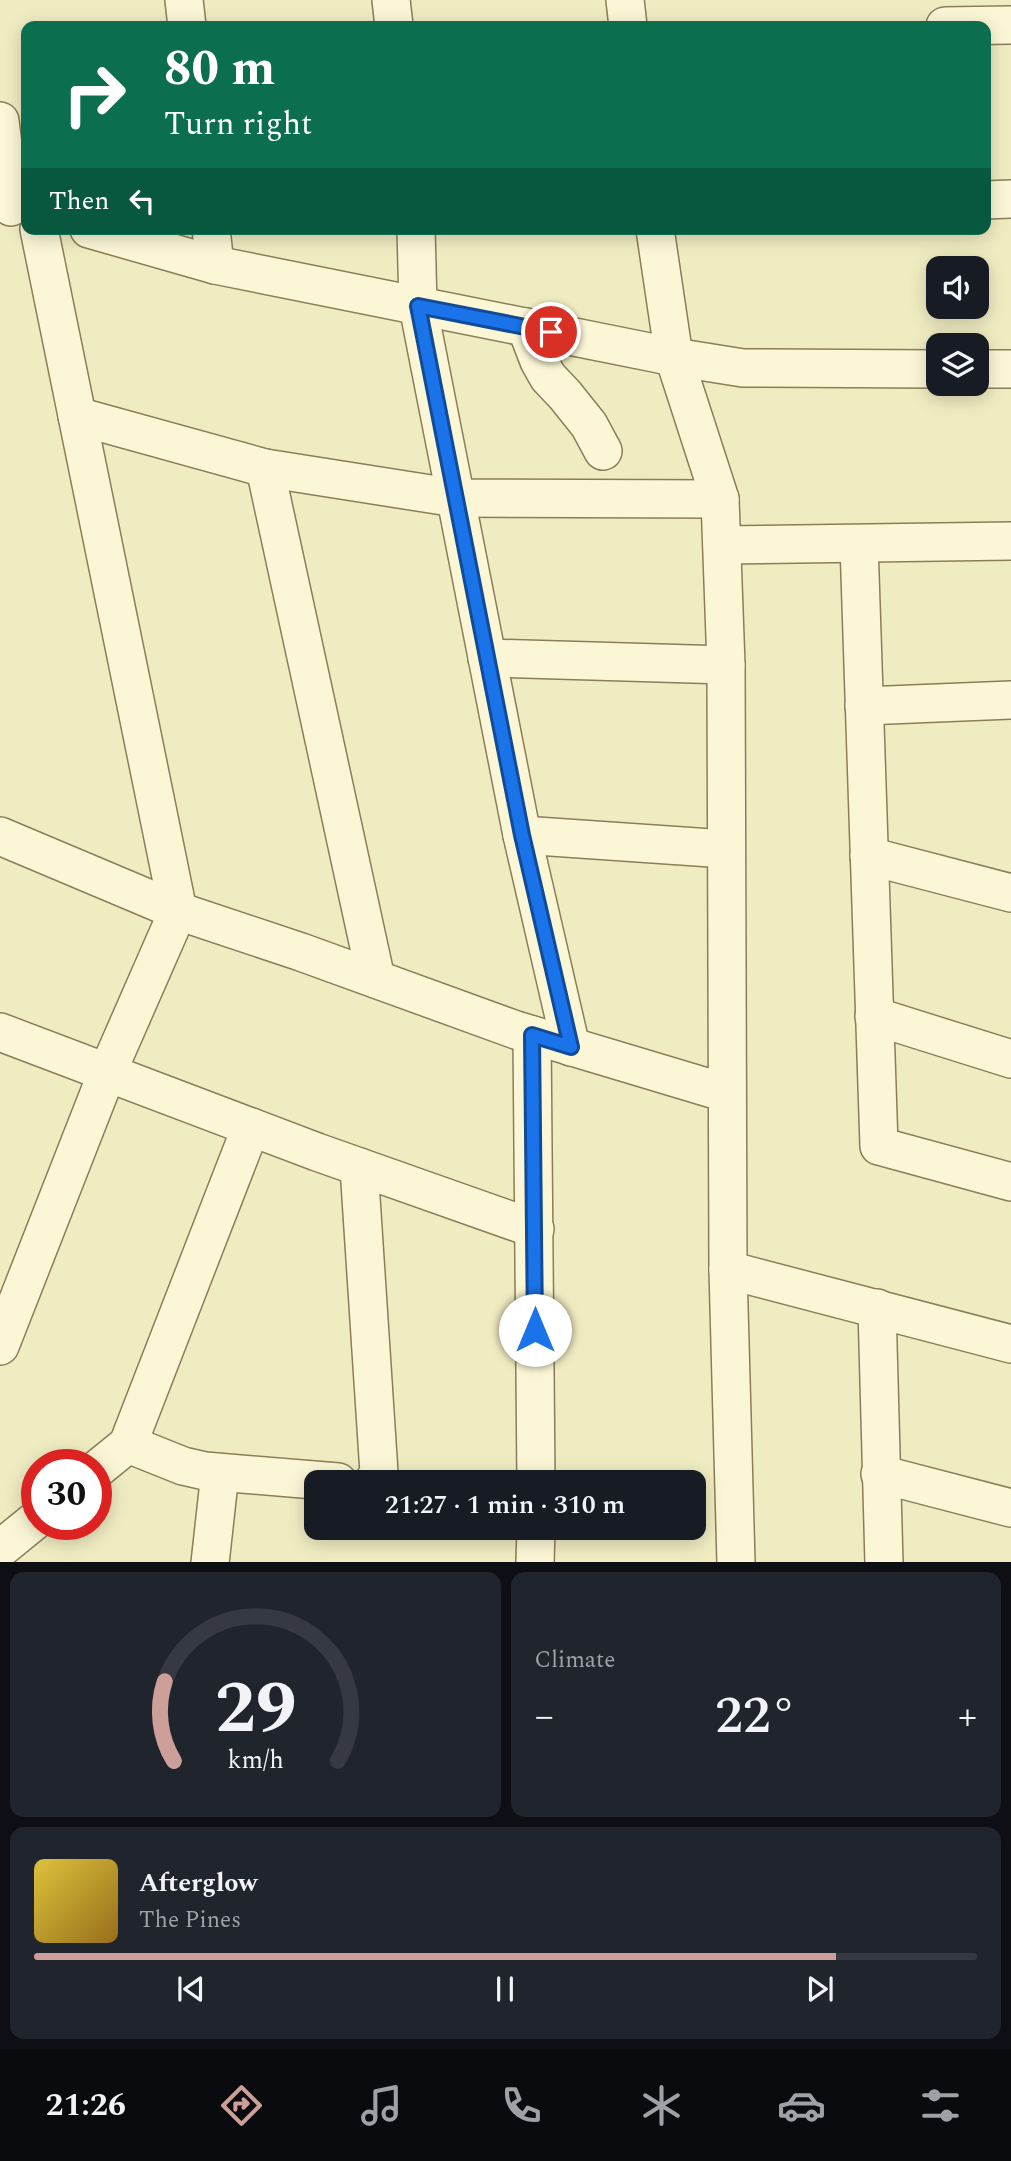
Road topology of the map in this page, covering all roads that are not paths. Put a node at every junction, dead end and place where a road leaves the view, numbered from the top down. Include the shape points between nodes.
1 (184, 0) edge
2 (391, 0) edge
3 (625, 0) edge
4 (186, 21) edge
5 (393, 21) edge
6 (627, 21) edge
7 (991, 25) edge
8 (1011, 25) edge
9 (0, 121) edge
10 (1011, 199) edge
11 (991, 200) edge
12 (12, 208) edge
13 (40, 235) edge
14 (110, 235) edge
15 (212, 235) edge
16 (416, 235) edge
17 (656, 235) edge
18 (215, 265) junction
19 (418, 306) junction
20 (526, 327) junction
21 (674, 357) junction
22 (926, 369) edge
23 (989, 369) edge
24 (1011, 369) edge
25 (77, 416) junction
26 (603, 451) dead end
27 (265, 467) junction
28 (456, 498) junction
29 (720, 499) junction
30 (1011, 541) edge
31 (859, 544) junction
32 (722, 545) junction
33 (488, 659) junction
34 (726, 665) junction
35 (1011, 700) edge
36 (864, 706) junction
37 (1, 831) edge
38 (522, 835) junction
39 (726, 849) junction
40 (869, 856) junction
41 (1011, 894) edge
42 (178, 911) junction
43 (376, 979) junction
44 (874, 1016) junction
45 (0, 1032) edge
46 (532, 1035) junction
47 (571, 1047) junction
48 (1011, 1059) edge
49 (107, 1073) junction
50 (726, 1093) junction
51 (251, 1128) junction
52 (359, 1167) junction
53 (1011, 1182) edge
54 (535, 1229) junction
55 (728, 1270) junction
56 (877, 1308) junction
57 (1011, 1344) edge
58 (0, 1346) edge
59 (128, 1444) junction
60 (112, 1457) edge
61 (379, 1470) edge
62 (536, 1470) edge
63 (219, 1473) junction
64 (880, 1474) junction
65 (304, 1479) edge
66 (1011, 1508) edge
67 (21, 1532) edge
68 (536, 1540) edge
69 (0, 1549) edge
70 (210, 1562) edge
71 (536, 1562) edge
72 (736, 1562) edge
73 (884, 1562) edge

1 - 4 street
2 - 5 street
3 - 6 street
7 - 8 street
9 - 12 street
10 - 11 street
13 - 25 street
14 - 18 street
15 - 18 street
16 - 19 street
17 - 21 street
18 - 19 street
19 - 20 street
19 - 28 street
20 - 21 street
20 - 26 street via 548,377 589,425
21 - 22 street via 743,368
21 - 29 street
23 - 24 street
25 - 27 street
25 - 42 street
27 - 28 street
27 - 43 street
28 - 29 street
28 - 33 street
29 - 32 street
30 - 31 street
31 - 32 street
31 - 36 street
32 - 34 street
33 - 34 street
33 - 38 street
34 - 39 street
35 - 36 street
36 - 40 street
37 - 42 street
38 - 39 street
38 - 47 street
39 - 50 street
40 - 41 street
40 - 44 street
42 - 43 street
42 - 49 street
43 - 46 street
44 - 48 street
44 - 53 street via 879,1146
45 - 49 street
46 - 47 street
46 - 54 street
47 - 50 street
49 - 51 street
49 - 58 street
50 - 55 street
51 - 52 street
51 - 59 street
52 - 54 street
52 - 61 street
54 - 62 street
55 - 56 street
55 - 72 street
56 - 57 street
56 - 64 street
59 - 60 street
59 - 63 street via 183,1466
63 - 65 street
63 - 70 street
64 - 66 street
64 - 73 street
67 - 69 street
68 - 71 street

